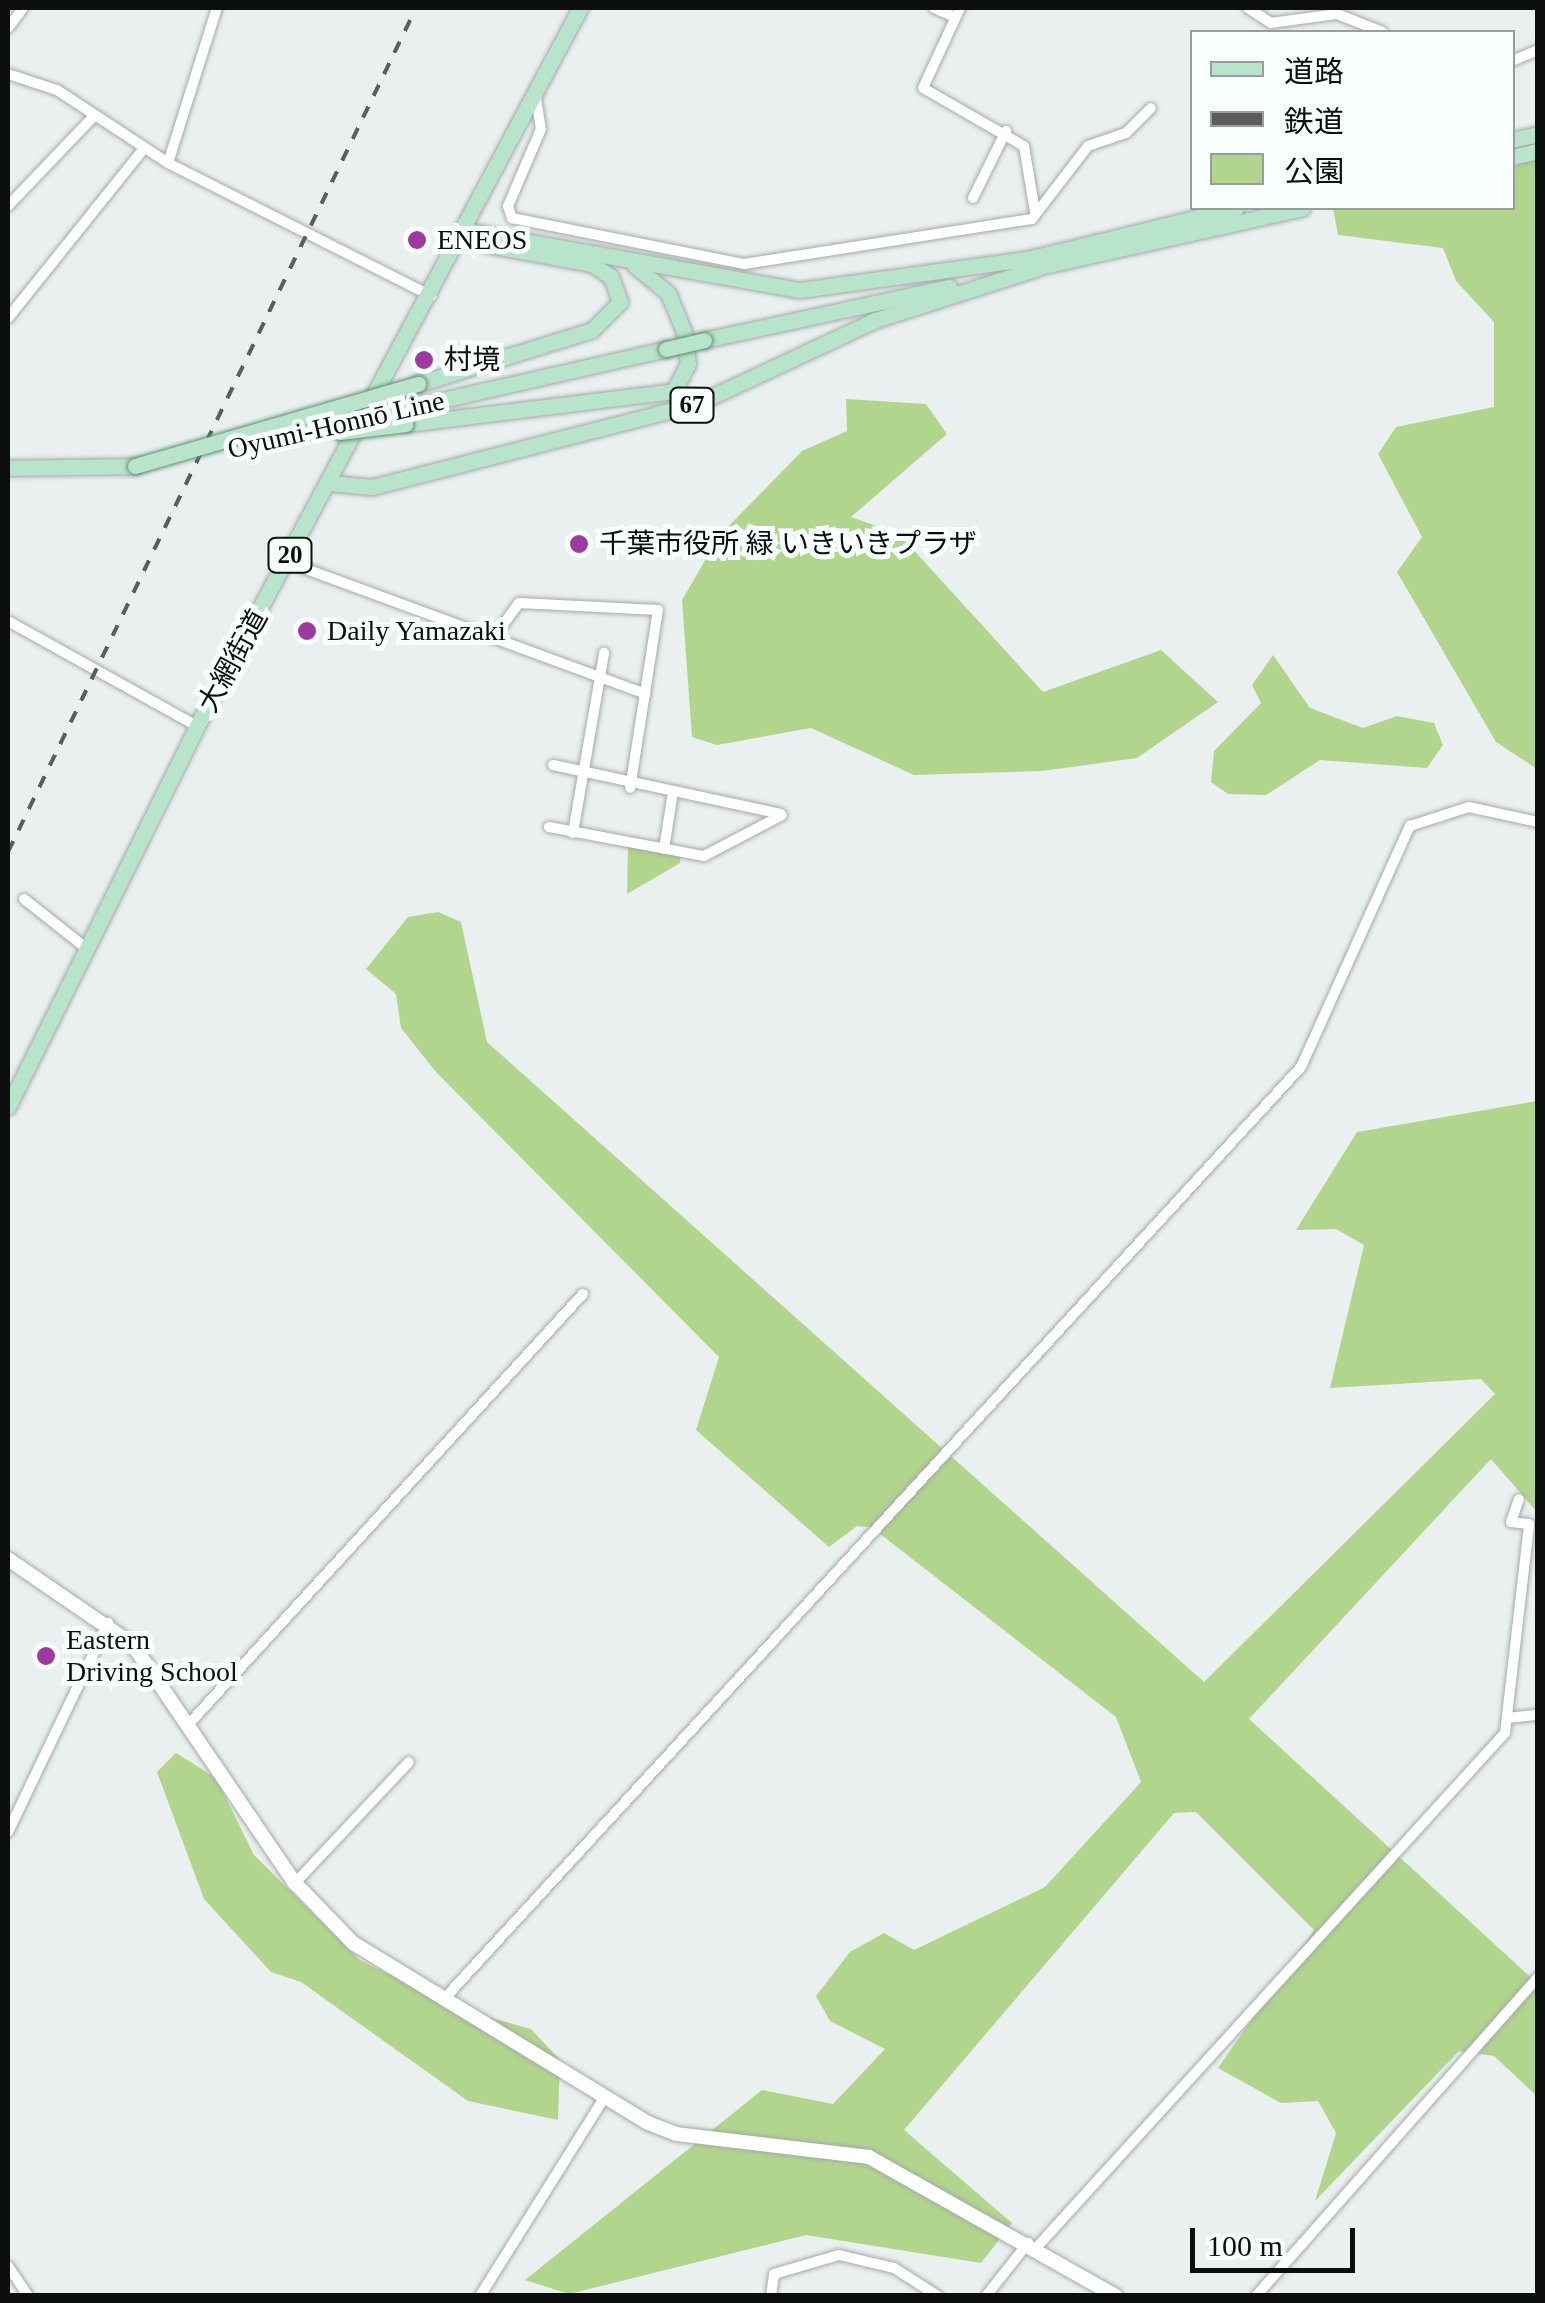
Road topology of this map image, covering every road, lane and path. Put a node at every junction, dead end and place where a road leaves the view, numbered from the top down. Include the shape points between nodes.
1 (23, 8) edge
2 (217, 8) edge
3 (580, 8) edge
4 (934, 8) edge
5 (1248, 8) edge
6 (957, 12) edge
7 (8, 28) edge
8 (1378, 30) edge
9 (1538, 50) edge
10 (1515, 61) edge
11 (8, 74) edge
12 (536, 98) junction
13 (1150, 108) dead end
14 (93, 117) junction
15 (1006, 130) junction
16 (141, 152) junction
17 (168, 164) junction
18 (972, 198) dead end
19 (8, 206) edge
20 (1229, 210) edge
21 (1292, 210) edge
22 (1035, 214) junction
23 (468, 231) junction
24 (628, 260) junction
25 (1035, 263) junction
26 (432, 296) junction
27 (8, 318) edge
28 (279, 439) junction
29 (135, 466) junction
30 (15, 469) edge
31 (330, 483) junction
32 (286, 562) junction
33 (8, 621) edge
34 (494, 637) junction
35 (604, 653) dead end
36 (598, 677) junction
37 (645, 694) junction
38 (197, 726) junction
39 (553, 765) dead end
40 (582, 774) junction
41 (630, 788) junction
42 (672, 798) junction
43 (1538, 822) edge
44 (550, 827) dead end
45 (573, 833) junction
46 (664, 849) junction
47 (24, 899) dead end
48 (86, 948) junction
49 (8, 1107) edge
50 (583, 1294) dead end
51 (1519, 1499) dead end
52 (8, 1558) edge
53 (109, 1622) junction
54 (1538, 1715) edge
55 (1507, 1718) junction
56 (187, 1726) junction
57 (409, 1762) dead end
58 (8, 1832) edge
59 (295, 1883) junction
60 (1538, 1977) edge
61 (443, 2000) junction
62 (605, 2097) junction
63 (1032, 2246) junction
64 (8, 2266) edge
65 (28, 2296) edge
66 (480, 2296) edge
67 (772, 2296) edge
68 (938, 2296) edge
69 (986, 2296) edge
70 (1116, 2296) edge
71 (1256, 2296) edge

1 - 7 street
2 - 17 street
3 - 12 main road, 大網街道 / 20
4 - 6 street
5 - 8 street via 1270,23 1336,14
6 - 15 street via 922,88
9 - 10 street
11 - 14 street via 56,90
12 - 22 street via 541,128 508,206 520,224 744,264
12 - 23 main road, 大網街道 / 20
13 - 22 street via 1130,136 1088,146
14 - 16 street
14 - 19 street
15 - 18 street
15 - 22 street via 1030,158
16 - 17 street
16 - 27 street
17 - 26 street
20 - 25 main road, Oyumi-Honnō Line / 67
21 - 25 main road, Oyumi-Honnō Line / 67
23 - 24 main road, 67
23 - 26 main road, 大網街道 / 20
23 - 29 main road, bridge via 488,245 592,264 611,276 620,302 592,330
24 - 25 main road, 67 via 800,290
24 - 28 main road, 67, bridge via 668,293 679,316 688,364 674,391
25 - 28 main road, Oyumi-Honnō Line / 67, bridge
25 - 31 main road, 67 via 875,320 698,403 372,486
26 - 31 main road, 大網街道 / 20
28 - 29 main road, Oyumi-Honnō Line / 67, bridge
29 - 30 main road, Oyumi-Honnō Line / 67
31 - 32 main road, 大網街道 / 20
32 - 34 street
32 - 38 main road, 大網街道 / 20
33 - 38 street
34 - 36 street
34 - 37 street via 519,603 658,610
35 - 36 street
36 - 37 street
36 - 40 street
37 - 41 street
38 - 48 main road, 大網街道 / 20
39 - 40 street
40 - 41 street
40 - 45 street
41 - 42 street
42 - 46 street
42 - 46 street via 782,814 704,856
43 - 61 street via 1469,808 1410,826 1300,1067
44 - 45 street
45 - 46 street
47 - 48 street
48 - 49 main road, 大網街道 / 20
50 - 56 street
51 - 55 street via 1511,1522 1529,1524
52 - 53 street
53 - 56 street
53 - 58 street
54 - 55 street
55 - 63 street via 1505,1733 1376,1882
56 - 59 street
57 - 59 street
59 - 61 street via 353,1943
60 - 71 street
61 - 62 street
62 - 63 street via 676,2134 869,2157
62 - 66 street
63 - 69 street
63 - 70 street
64 - 65 street
67 - 68 street via 774,2274 839,2255 894,2268

